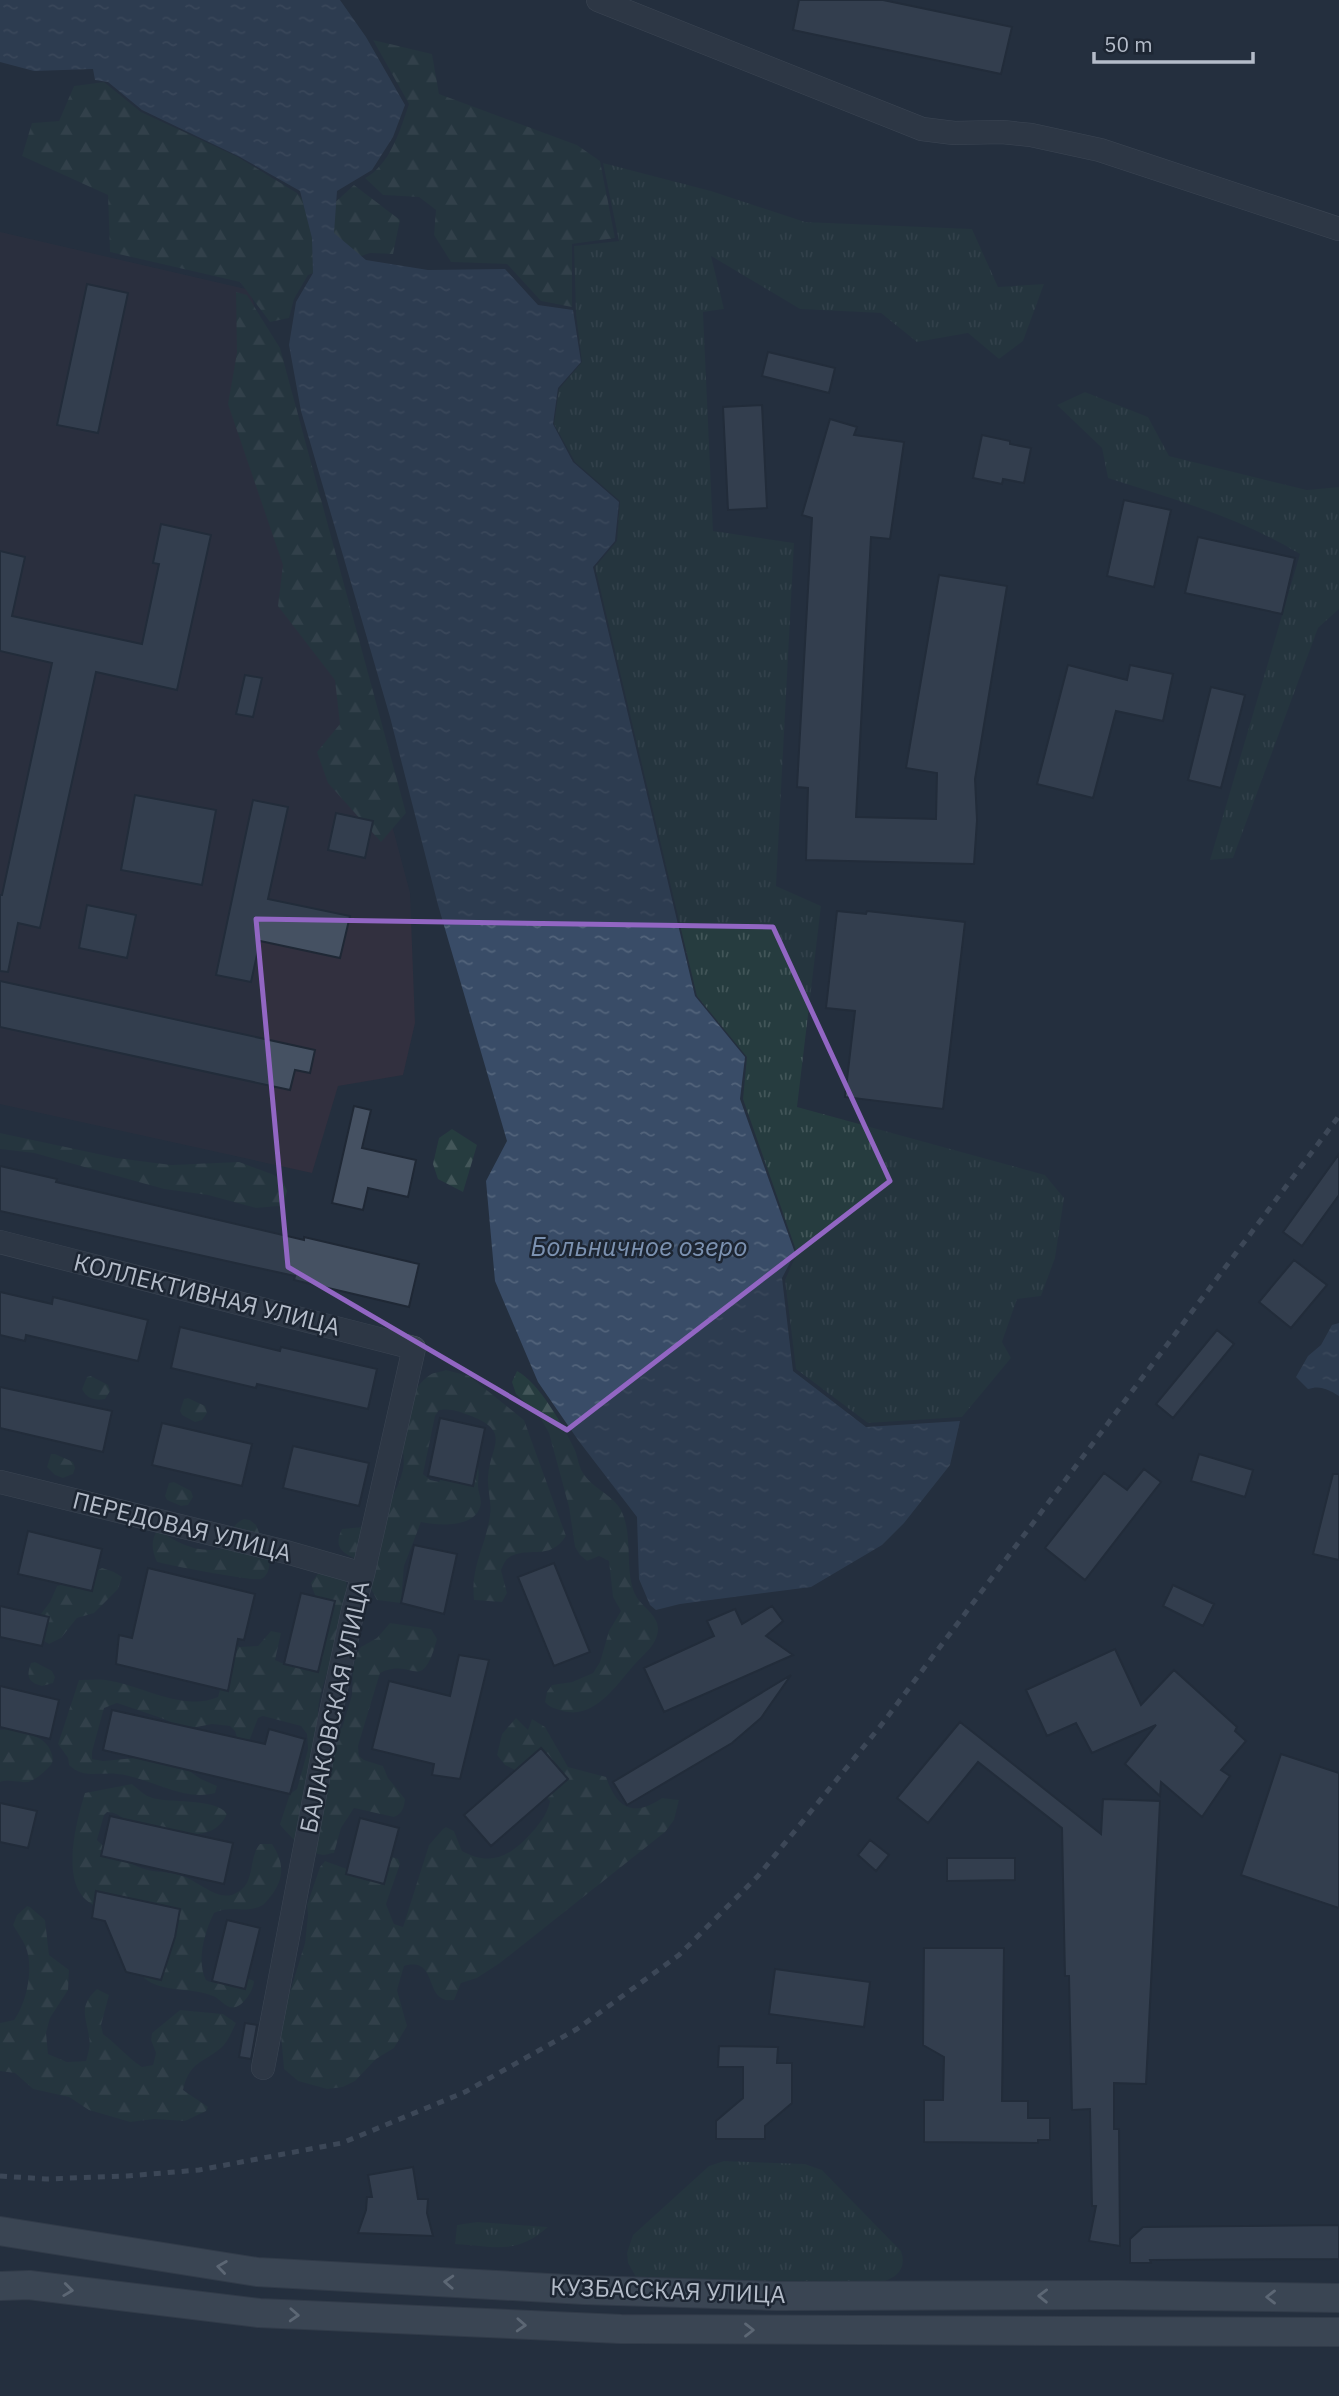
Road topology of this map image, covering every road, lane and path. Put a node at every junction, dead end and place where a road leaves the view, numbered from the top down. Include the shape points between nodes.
1 (598, 0) edge
2 (1339, 229) edge
3 (0, 1242) edge
4 (414, 1348) joint
5 (0, 1482) edge
6 (363, 1574) junction
7 (263, 2068) dead end
8 (0, 2231) edge
9 (0, 2286) edge
10 (1339, 2298) edge
11 (1339, 2332) edge

1 - 2 street via 922,129 1031,135 1100,150
3 - 4 street, КОЛЛЕКТИВНАЯ УЛИЦА
4 - 6 street, БАЛАКОВСКАЯ УЛИЦА
5 - 6 street, ПЕРЕДОВАЯ УЛИЦА
6 - 7 street, БАЛАКОВСКАЯ УЛИЦА via 329,1721
10 -> 8 main road, КУЗБАССКАЯ УЛИЦА via 777,2296 585,2290 257,2272
9 -> 11 main road, КУЗБАССКАЯ УЛИЦА via 29,2285 259,2313 621,2329

